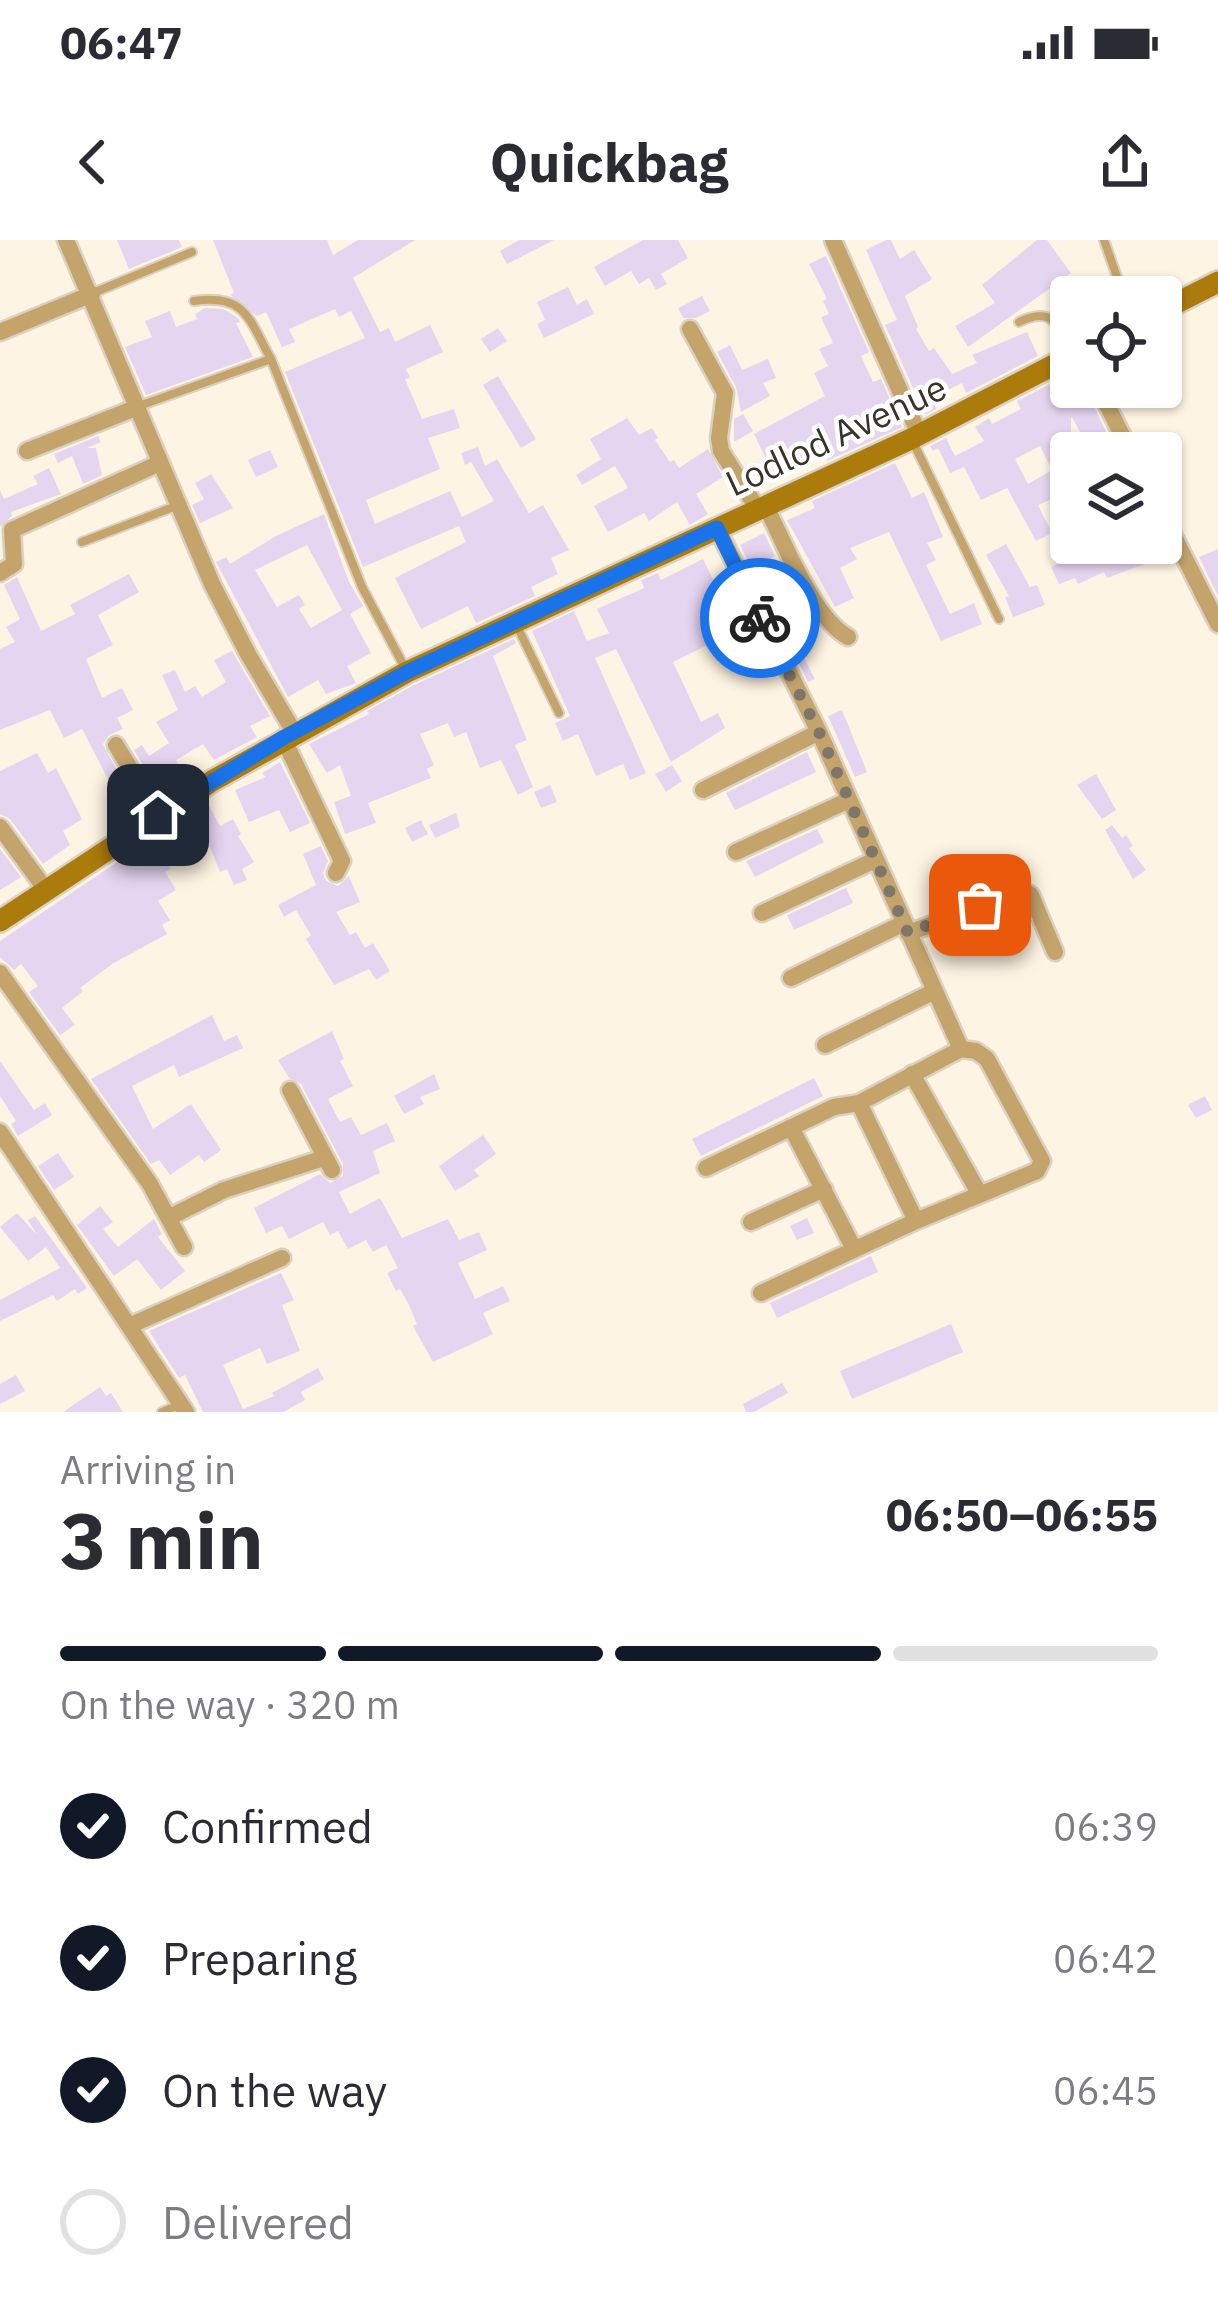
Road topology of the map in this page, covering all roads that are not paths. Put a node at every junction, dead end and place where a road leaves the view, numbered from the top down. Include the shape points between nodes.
1 (67, 240) edge
2 (833, 240) edge
3 (1104, 240) edge
4 (192, 252) dead end
5 (1117, 276) edge
6 (1218, 282) edge
7 (92, 294) junction
8 (1182, 300) edge
9 (194, 301) dead end
10 (1050, 319) edge
11 (1018, 322) dead end
12 (690, 329) dead end
13 (0, 332) edge
14 (272, 359) junction
15 (1050, 367) edge
16 (138, 407) junction
17 (915, 437) junction
18 (27, 451) dead end
19 (160, 463) junction
20 (177, 506) junction
21 (761, 506) junction
22 (712, 530) junction
23 (82, 542) dead end
24 (1182, 553) edge
25 (0, 573) edge
26 (999, 619) dead end
27 (515, 622) junction
28 (1218, 624) edge
29 (848, 637) dead end
30 (407, 672) junction
31 (559, 713) dead end
32 (289, 735) junction
33 (817, 740) junction
34 (116, 745) dead end
35 (703, 790) dead end
36 (847, 800) junction
37 (158, 815) junction
38 (0, 827) edge
39 (736, 852) dead end
40 (875, 860) junction
41 (336, 873) dead end
42 (46, 890) junction
43 (761, 913) dead end
44 (0, 921) edge
45 (906, 928) junction
46 (1055, 952) dead end
47 (0, 973) edge
48 (791, 978) dead end
49 (935, 991) junction
50 (825, 1046) dead end
51 (961, 1049) junction
52 (912, 1074) junction
53 (290, 1090) dead end
54 (859, 1103) junction
55 (791, 1127) junction
56 (0, 1132) edge
57 (706, 1168) dead end
58 (824, 1189) junction
59 (979, 1193) junction
60 (170, 1217) junction
61 (916, 1221) junction
62 (751, 1222) dead end
63 (184, 1247) dead end
64 (854, 1249) junction
65 (282, 1258) dead end
66 (761, 1294) dead end
67 (129, 1326) junction
68 (183, 1408) edge
69 (162, 1412) edge

1 - 7 street
2 - 17 street
3 - 5 lane
4 - 7 lane
6 - 8 main road
7 - 13 street
7 - 16 street
9 - 14 lane via 224,298 243,308
10 - 11 lane via 1035,314
12 - 21 street via 725,393 721,452
14 - 16 lane
14 - 30 lane via 362,587
15 - 17 main road, Lodlod Avenue
16 - 18 street
16 - 19 street
17 - 21 main road, Lodlod Avenue
17 - 26 lane
19 - 20 street
19 - 25 street via 12,530 14,564
20 - 23 lane
20 - 32 street
21 - 22 main road, Lodlod Avenue
21 - 29 street via 831,625
22 - 27 main road, Lodlod Avenue
22 - 33 street
24 - 28 street
27 - 30 main road, Lodlod Avenue
27 - 31 lane
30 - 32 main road, Lodlod Avenue
32 - 37 main road, Lodlod Avenue
32 - 41 street via 342,861
33 - 35 street
33 - 36 street
34 - 37 street
36 - 39 street
36 - 40 street
37 - 42 main road, Lodlod Avenue
38 - 42 street
40 - 43 street
40 - 45 street
42 - 44 main road, Lodlod Avenue
45 - 46 street via 1024,891
45 - 48 street
45 - 49 street
47 - 60 street
49 - 50 street
49 - 51 street
51 - 52 street
51 - 59 street via 987,1059 1042,1161 1037,1171
52 - 54 street
52 - 59 street
53 - 60 street via 328,1164 224,1190
54 - 55 street
54 - 61 street
55 - 57 street
55 - 58 street
56 - 67 street
58 - 62 street
58 - 64 street
59 - 61 street
60 - 63 street
61 - 64 street
64 - 66 street
65 - 67 street
67 - 68 street
68 - 69 lane

